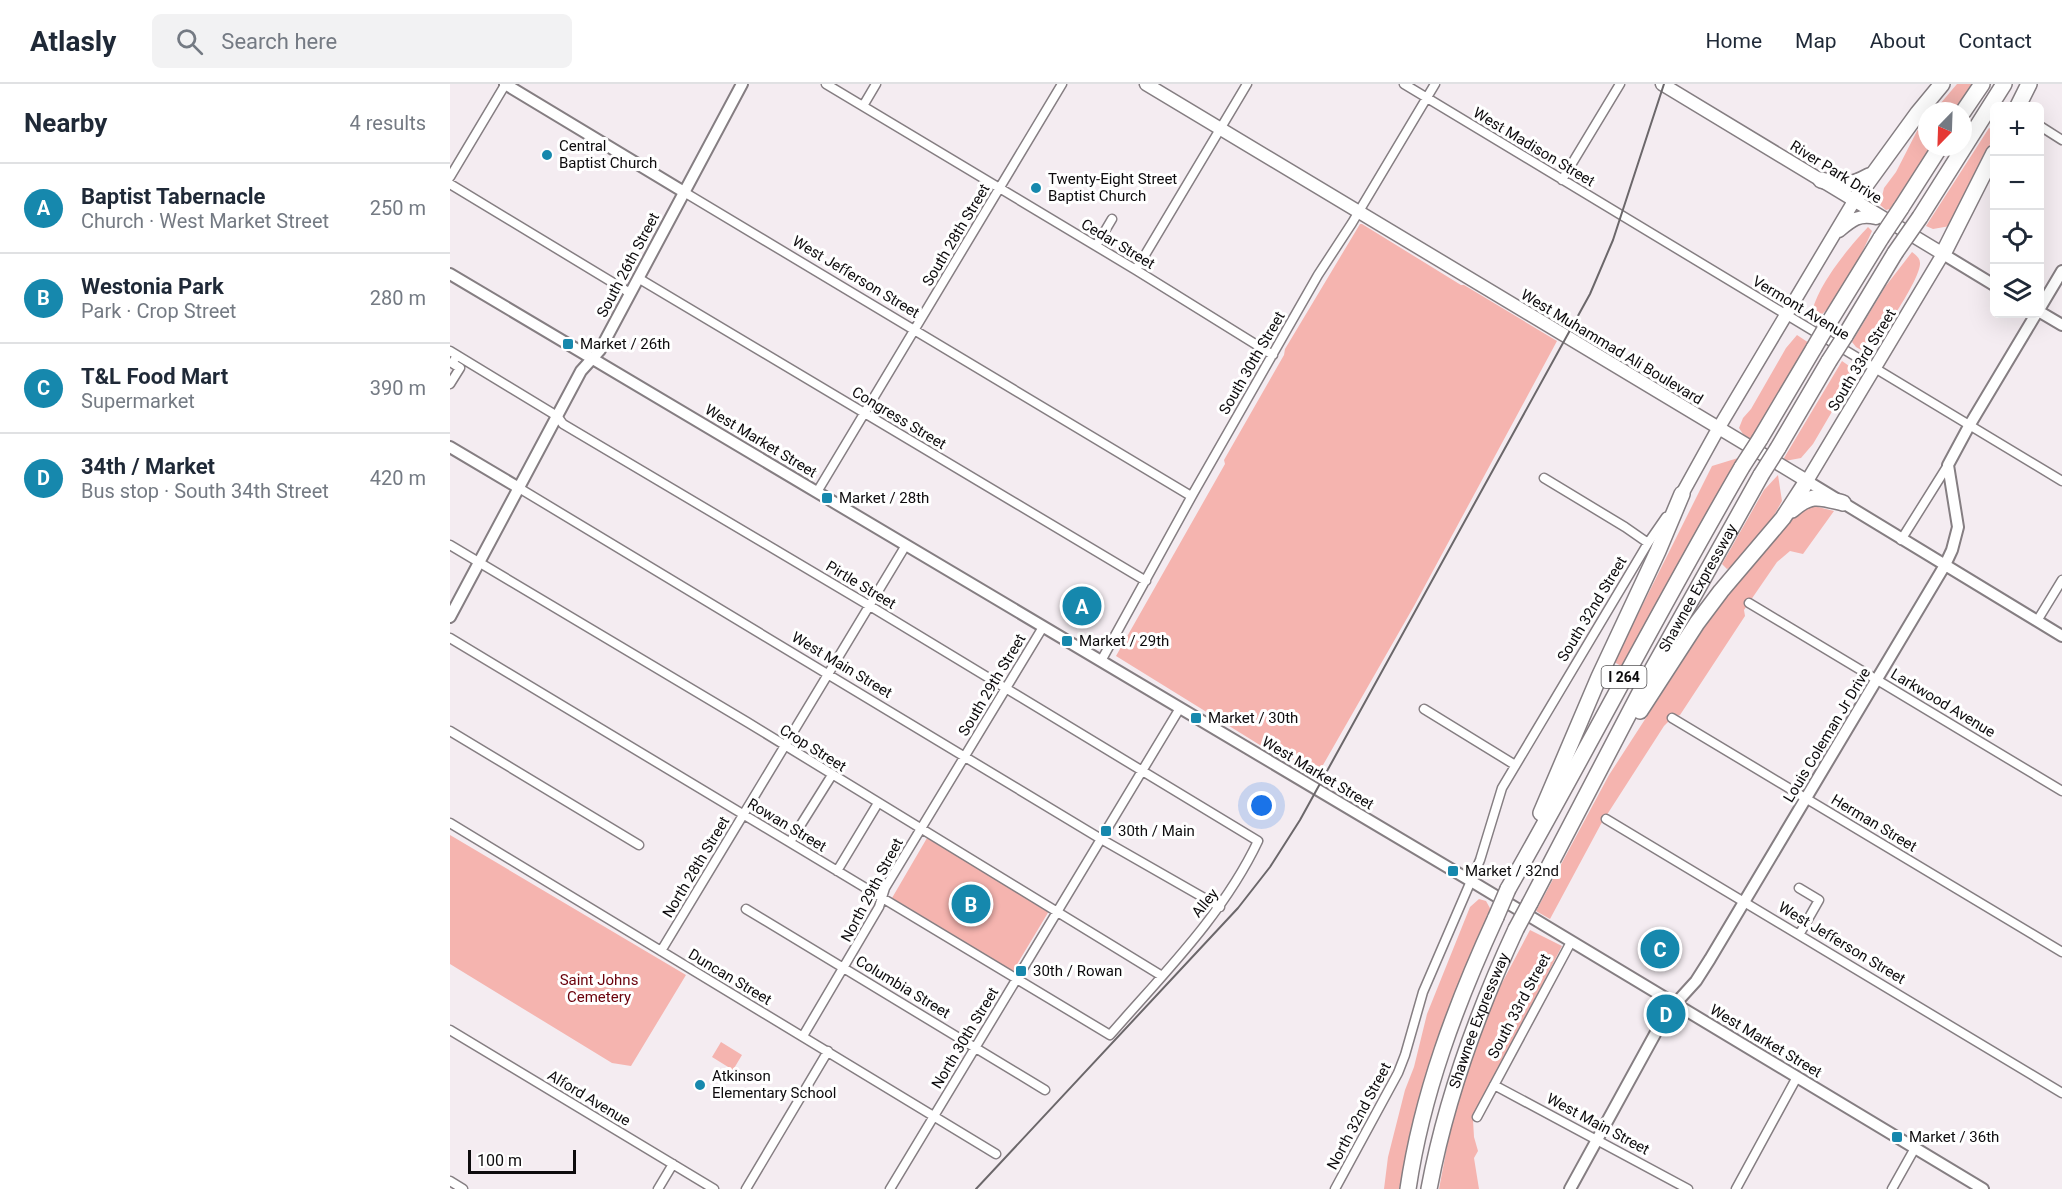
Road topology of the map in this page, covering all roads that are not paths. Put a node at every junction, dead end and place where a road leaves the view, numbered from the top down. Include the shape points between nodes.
1 (505, 84) edge
2 (742, 84) edge
3 (826, 84) edge
4 (876, 84) edge
5 (1062, 84) edge
6 (1146, 84) edge
7 (1247, 84) edge
8 (1404, 84) edge
9 (1435, 84) edge
10 (1620, 84) edge
11 (1662, 84) edge
12 (1942, 84) edge
13 (1982, 84) edge
14 (2004, 84) edge
15 (2029, 84) edge
16 (1427, 98) junction
17 (1970, 102) edge
18 (2020, 102) edge
19 (863, 106) junction
20 (1220, 129) junction
21 (2044, 129) edge
22 (2062, 140) edge
23 (1934, 156) edge
24 (1993, 156) edge
25 (1871, 175) junction
26 (450, 177) edge
27 (1562, 180) junction
28 (1821, 180) junction
29 (450, 184) edge
30 (999, 188) junction
31 (684, 192) junction
32 (1854, 201) junction
33 (1358, 212) junction
34 (1112, 219) dead end
35 (1884, 219) junction
36 (1650, 232) joint
37 (1832, 238) junction
38 (1096, 246) junction
39 (1943, 254) junction
40 (1136, 270) junction
41 (2062, 271) edge
42 (450, 274) edge
43 (639, 278) junction
44 (1990, 282) edge
45 (630, 293) junction
46 (2044, 301) edge
47 (1786, 314) junction
48 (2044, 314) edge
49 (2034, 318) edge
50 (2062, 325) edge
51 (914, 330) junction
52 (454, 353) edge
53 (1272, 355) junction
54 (592, 358) junction
55 (1874, 368) junction
56 (450, 384) edge
57 (865, 413) junction
58 (557, 416) junction
59 (1970, 426) junction
60 (1718, 429) junction
61 (450, 447) edge
62 (1823, 452) junction
63 (1778, 465) junction
64 (1948, 465) junction
65 (1544, 478) dead end
66 (1807, 481) junction
67 (2062, 481) edge
68 (519, 488) junction
69 (817, 492) junction
70 (1682, 494) junction
71 (1191, 496) junction
72 (1843, 503) junction
73 (1783, 519) junction
74 (1901, 540) junction
75 (1648, 543) junction
76 (450, 545) edge
77 (906, 545) junction
78 (479, 563) junction
79 (1945, 565) junction
80 (2062, 580) edge
81 (1146, 581) junction
82 (1749, 603) dead end
83 (870, 606) junction
84 (450, 617) edge
85 (2037, 621) junction
86 (1043, 627) junction
87 (2062, 636) edge
88 (450, 638) edge
89 (1101, 661) junction
90 (828, 675) junction
91 (1878, 680) junction
92 (1006, 688) junction
93 (1180, 708) junction
94 (1424, 710) dead end
95 (1672, 718) dead end
96 (450, 731) edge
97 (785, 747) junction
98 (965, 757) junction
99 (1515, 765) junction
100 (1142, 771) junction
101 (832, 775) junction
102 (2062, 791) edge
103 (1586, 794) junction
104 (1806, 799) junction
105 (878, 803) junction
106 (743, 815) junction
107 (1606, 819) dead end
108 (450, 823) edge
109 (921, 829) junction
110 (1101, 839) junction
111 (1258, 841) joint
112 (790, 842) junction
113 (639, 845) dead end
114 (837, 871) junction
115 (1471, 881) junction
116 (1799, 888) dead end
117 (1508, 889) junction
118 (882, 898) junction
119 (1744, 902) junction
120 (1220, 907) junction
121 (746, 909) dead end
122 (1057, 912) junction
123 (1799, 936) junction
124 (1571, 942) junction
125 (661, 951) junction
126 (2062, 952) edge
127 (845, 968) junction
128 (1162, 976) junction
129 (1016, 979) junction
130 (1675, 1004) junction
131 (450, 1030) edge
132 (1110, 1035) joint
133 (803, 1036) junction
134 (975, 1047) junction
135 (828, 1051) junction
136 (1405, 1055) joint
137 (1797, 1077) junction
138 (1494, 1085) junction
139 (1045, 1089) dead end
140 (2062, 1093) edge
141 (934, 1115) junction
142 (1477, 1117) dead end
143 (1597, 1140) junction
144 (1915, 1148) junction
145 (996, 1154) dead end
146 (673, 1164) junction
147 (450, 1181) edge
148 (463, 1189) edge
149 (658, 1189) edge
150 (714, 1189) edge
151 (746, 1189) edge
152 (890, 1189) edge
153 (1335, 1189) edge
154 (1408, 1189) edge
155 (1429, 1189) edge
156 (1570, 1189) edge
157 (1688, 1189) edge
158 (1736, 1189) edge
159 (1892, 1189) edge
160 (1983, 1189) edge

1 - 26 street
1 - 31 street, West Jefferson Street
2 - 31 street, South 26th Street
3 - 19 street, Cedar Street
4 - 19 street
5 - 30 street, South 28th Street
6 - 20 main road, West Muhammad Ali Boulevard
7 - 20 street
8 - 16 street, West Madison Street
9 - 16 street, South 30th Street
10 - 27 street
11 - 28 main road, River Park Drive
12 - 25 highway
13 - 17 highway
14 - 103 highway, Shawnee Expressway / I 264, bridge via 1895,253 1761,476
15 - 18 highway
16 - 27 street, West Madison Street
16 - 33 street, South 30th Street
19 - 30 street, Cedar Street
20 - 33 main road, West Muhammad Ali Boulevard
20 - 40 street
21 - 22 street
23 - 117 highway, Shawnee Expressway / I 264, bridge via 1742,467
24 - 39 highway
25 - 28 highway via 1841,186
25 - 32 highway
27 - 36 street, West Madison Street
28 - 32 main road, River Park Drive
29 - 45 street
30 - 38 street, Cedar Street
30 - 51 street, South 28th Street
31 - 43 street, South 26th Street
31 - 51 street, West Jefferson Street
32 - 35 main road, River Park Drive
32 - 37 main road, South 32nd Street
33 - 53 street, South 30th Street
33 - 60 main road, West Muhammad Ali Boulevard
34 - 38 street
35 - 37 main road via 1856,218
35 - 39 main road, River Park Drive
36 - 47 street, Vermont Avenue
37 - 47 main road, South 32nd Street
38 - 40 street, Cedar Street
39 - 44 street, River Park Drive
39 - 55 main road, South 33rd Street
40 - 53 street, Cedar Street
41 - 46 street
42 - 54 street, West Market Street
43 - 45 street, South 26th Street
43 - 57 street, Congress Street
45 - 54 street, South 26th Street
47 - 55 street, Vermont Avenue
47 - 60 main road, South 32nd Street
48 - 50 street
49 - 59 street
51 - 57 street, South 28th Street
51 - 71 street, West Jefferson Street
52 - 56 street via 452,363 460,368
52 - 58 street, Pirtle Street
53 - 71 street, South 30th Street
54 - 58 street, South 26th Street
54 - 69 street, West Market Street
55 - 59 street, Vermont Avenue
55 - 62 main road, South 33rd Street
57 - 69 street, South 28th Street
57 - 81 street, Congress Street
58 - 68 street, South 26th Street
58 - 83 street, Pirtle Street via 562,424
59 - 64 street
59 - 67 street, Vermont Avenue
60 - 63 main road, West Muhammad Ali Boulevard
60 - 70 main road, South 32nd Street
61 - 68 street, West Main Street
62 - 63 main road via 1806,465
62 - 66 main road, South 33rd Street
63 - 66 main road, West Muhammad Ali Boulevard
64 - 74 street
64 - 79 street, Louis Coleman Jr Drive via 1958,527
65 - 75 street
66 - 72 street, West Muhammad Ali Boulevard
66 - 73 highway
68 - 78 street, South 26th Street
68 - 90 street, West Main Street
69 - 77 street, West Market Street
70 - 75 street, South 32nd Street
70 - 117 highway
71 - 81 street, South 30th Street
72 - 73 highway via 1811,497
72 - 74 street, West Muhammad Ali Boulevard
73 - 103 highway via 1697,623
74 - 79 street, West Muhammad Ali Boulevard
75 - 99 street, South 32nd Street
76 - 78 street, Crop Street
77 - 83 street
77 - 86 street, West Market Street
78 - 84 street, South 26th Street
78 - 97 street, Crop Street
79 - 85 street, West Muhammad Ali Boulevard
79 - 91 street, Louis Coleman Jr Drive
80 - 85 street
81 - 89 street, South 30th Street
82 - 91 street, Larkwood Avenue
83 - 90 street
83 - 92 street, Pirtle Street
85 - 87 street, West Muhammad Ali Boulevard
86 - 89 street, West Market Street
86 - 92 street, South 29th Street
88 - 106 street, Rowan Street
89 - 93 street, West Market Street
90 - 97 street, North 28th Street
90 - 98 street, West Main Street
91 - 102 street, Larkwood Avenue
91 - 104 street, Louis Coleman Jr Drive
92 - 98 street, South 29th Street
92 - 100 street, Pirtle Street
93 - 100 street
93 - 115 street, West Market Street
94 - 99 street
95 - 104 street, Herman Street
96 - 113 street
97 - 101 street, Crop Street
97 - 106 street, North 28th Street
98 - 109 street, North 29th Street
98 - 110 street, West Main Street
99 - 115 street, South 32nd Street via 1502,788
100 - 110 street
100 - 111 street, Pirtle Street
101 - 105 street, Crop Street
101 - 112 street
103 - 155 highway, Shawnee Expressway / I 264, bridge via 1516,929 1471,1033 1442,1128
104 - 119 street, Louis Coleman Jr Drive
104 - 126 street, Herman Street
105 - 109 street, Crop Street
105 - 114 street
106 - 112 street, Rowan Street
106 - 125 street, North 28th Street
107 - 119 street, West Jefferson Street
108 - 125 street, Duncan Street
109 - 118 street, North 29th Street
109 - 122 street, Crop Street
110 - 120 street, West Main Street
110 - 122 street, North 30th Street
111 - 120 street, Alley
112 - 114 street, Rowan Street
114 - 118 street, Rowan Street
115 - 124 street, West Market Street
115 - 136 street, South 32nd Street via 1423,992
116 - 123 street via 1819,900
117 - 154 highway, Shawnee Expressway / I 264, bridge via 1467,982 1440,1057
118 - 127 street, North 29th Street
118 - 129 street, Rowan Street
119 - 123 street, West Jefferson Street
119 - 130 street, Louis Coleman Jr Drive via 1696,981
120 - 128 street, Alley
121 - 127 street, Columbia Street
122 - 128 street, Crop Street
122 - 129 street, North 30th Street
123 - 140 street, West Jefferson Street
124 - 130 street, West Market Street
124 - 138 street, South 33rd Street
125 - 133 street, Duncan Street
127 - 133 street, North 29th Street
127 - 134 street, Columbia Street
128 - 132 street, Alley
129 - 132 street, Rowan Street
129 - 134 street, North 30th Street
130 - 137 street, West Market Street
130 - 143 street, Louis Coleman Jr Drive
131 - 146 street, Alford Avenue
133 - 135 street, Duncan Street
134 - 139 street, Columbia Street
134 - 141 street, North 30th Street
135 - 141 street, Duncan Street
135 - 151 street
136 - 153 street, North 32nd Street
137 - 144 street, West Market Street
137 - 158 street
138 - 142 street, South 33rd Street
138 - 143 street, West Main Street
141 - 145 street, Duncan Street
141 - 152 street, North 30th Street
143 - 156 street, Louis Coleman Jr Drive
143 - 157 street, West Main Street
144 - 159 street
144 - 160 street, West Market Street
146 - 149 street
146 - 150 street, Alford Avenue
147 - 148 street

